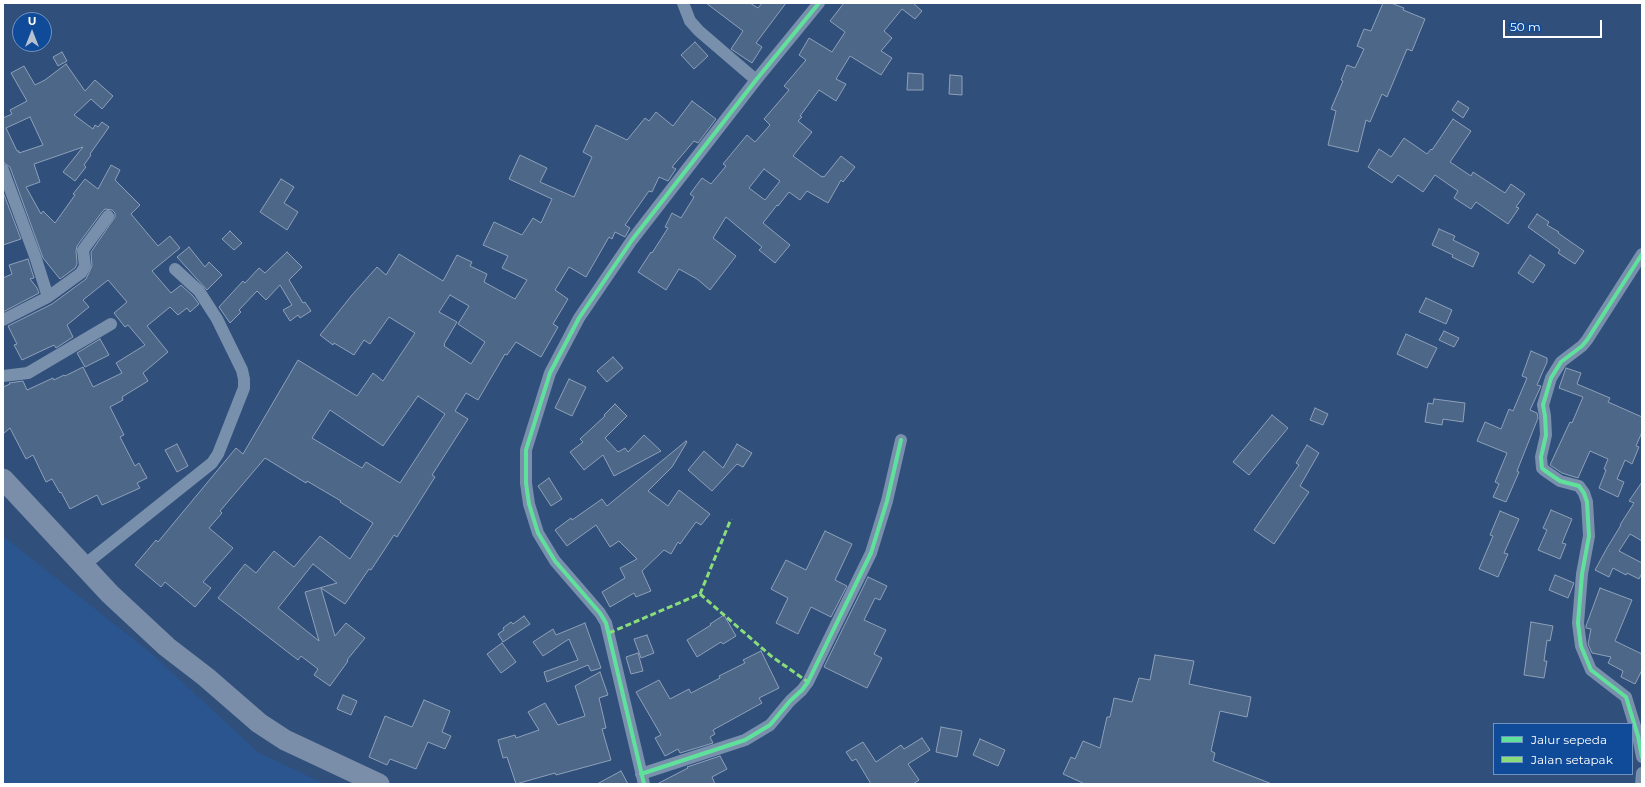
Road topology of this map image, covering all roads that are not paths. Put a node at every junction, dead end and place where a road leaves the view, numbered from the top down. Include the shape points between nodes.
1 (683, 3) edge
2 (818, 3) edge
3 (756, 80) junction
4 (3, 170) edge
5 (108, 216) dead end
6 (1642, 254) edge
7 (175, 269) dead end
8 (48, 297) junction
9 (3, 320) edge
10 (111, 324) dead end
11 (3, 376) edge
12 (901, 440) dead end
13 (3, 479) edge
14 (83, 566) junction
15 (1642, 757) edge
16 (1642, 773) edge
17 (642, 779) edge
18 (379, 784) edge
19 (1641, 784) edge

1 - 3 street via 690,21
2 - 3 street
3 - 17 street via 632,240 579,318 550,373 526,450 529,504 538,533 555,561 606,623
4 - 8 street
5 - 8 street via 83,250 84,269
6 - 15 street via 1587,340 1561,362 1551,378 1543,405 1546,435 1541,458 1544,470 1560,481 1579,486 1584,493 1589,536 1582,574 1578,623 1581,646 1590,670 1626,698
7 - 14 street via 206,300 242,370 244,388 212,463
8 - 9 street
10 - 11 street via 28,373
12 - 17 street via 887,501 871,553 802,690 770,725 745,740
13 - 14 highway
14 - 18 highway via 167,647 259,723 285,740
16 - 19 street

